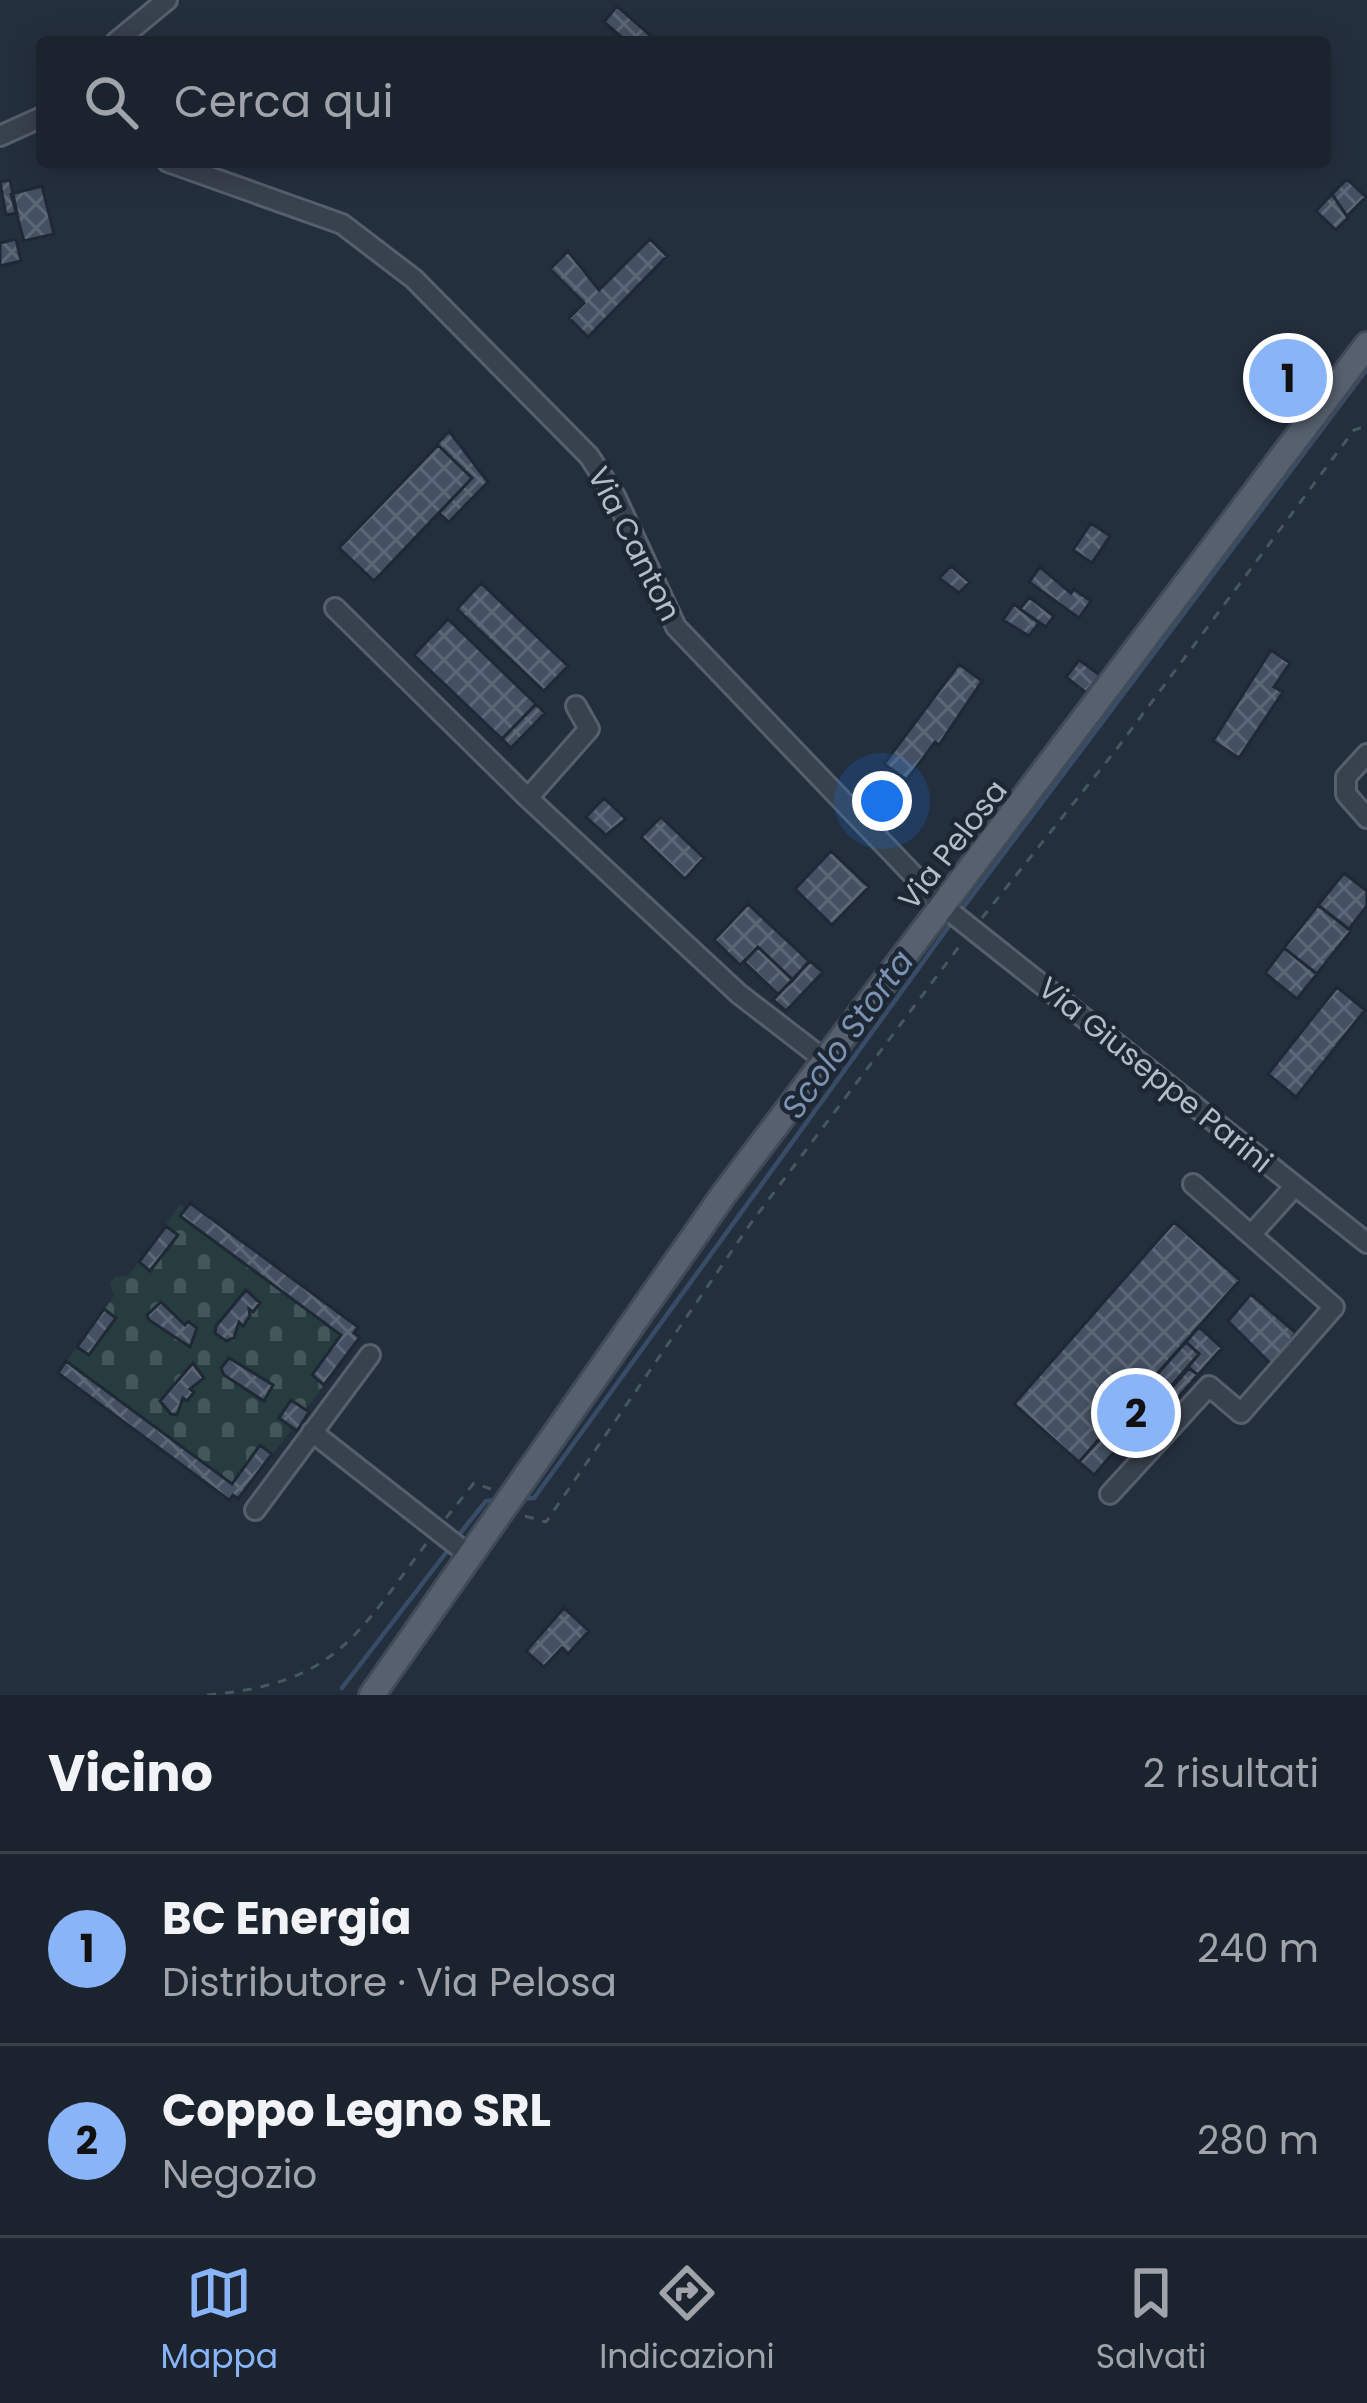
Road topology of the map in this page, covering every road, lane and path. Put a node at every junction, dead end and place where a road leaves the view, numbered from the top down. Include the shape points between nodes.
1 (167, 0) edge
2 (123, 36) edge
3 (36, 121) edge
4 (0, 136) edge
5 (185, 168) edge
6 (1367, 345) edge
7 (1367, 425) edge
8 (335, 608) dead end
9 (576, 706) dead end
10 (1367, 754) edge
11 (528, 798) junction
12 (1367, 818) edge
13 (957, 917) junction
14 (826, 1061) junction
15 (1193, 1184) dead end
16 (1295, 1186) junction
17 (1251, 1235) junction
18 (1367, 1243) edge
19 (370, 1355) dead end
20 (312, 1432) junction
21 (1110, 1494) dead end
22 (508, 1503) junction
23 (255, 1510) dead end
24 (453, 1542) junction
25 (376, 1686) edge
26 (207, 1695) edge
27 (353, 1695) edge

1 - 2 street
3 - 4 street
5 - 13 street, Via Canton via 342,224 415,278 589,456 676,627
6 - 13 main road, Via Pelosa
7 - 13 path via 1354,430 1119,746
8 - 11 street
9 - 11 street via 589,729
10 - 12 street via 1346,777 1346,794
11 - 14 street via 739,994
13 - 14 main road, Via Pelosa
13 - 16 street, Via Giuseppe Parini
13 - 22 path via 546,1522
14 - 22 main road, Via Pelosa
15 - 17 street
16 - 17 street
16 - 18 street, Via Giuseppe Parini
17 - 21 street via 1334,1307 1241,1413 1209,1386
19 - 20 street
20 - 23 street
20 - 24 street
22 - 24 main road, Via Pelosa
22 - 24 path via 474,1483
24 - 25 main road, Via Pelosa
24 - 26 path via 332,1660 269,1686
25 - 27 main road, Via Pelosa

